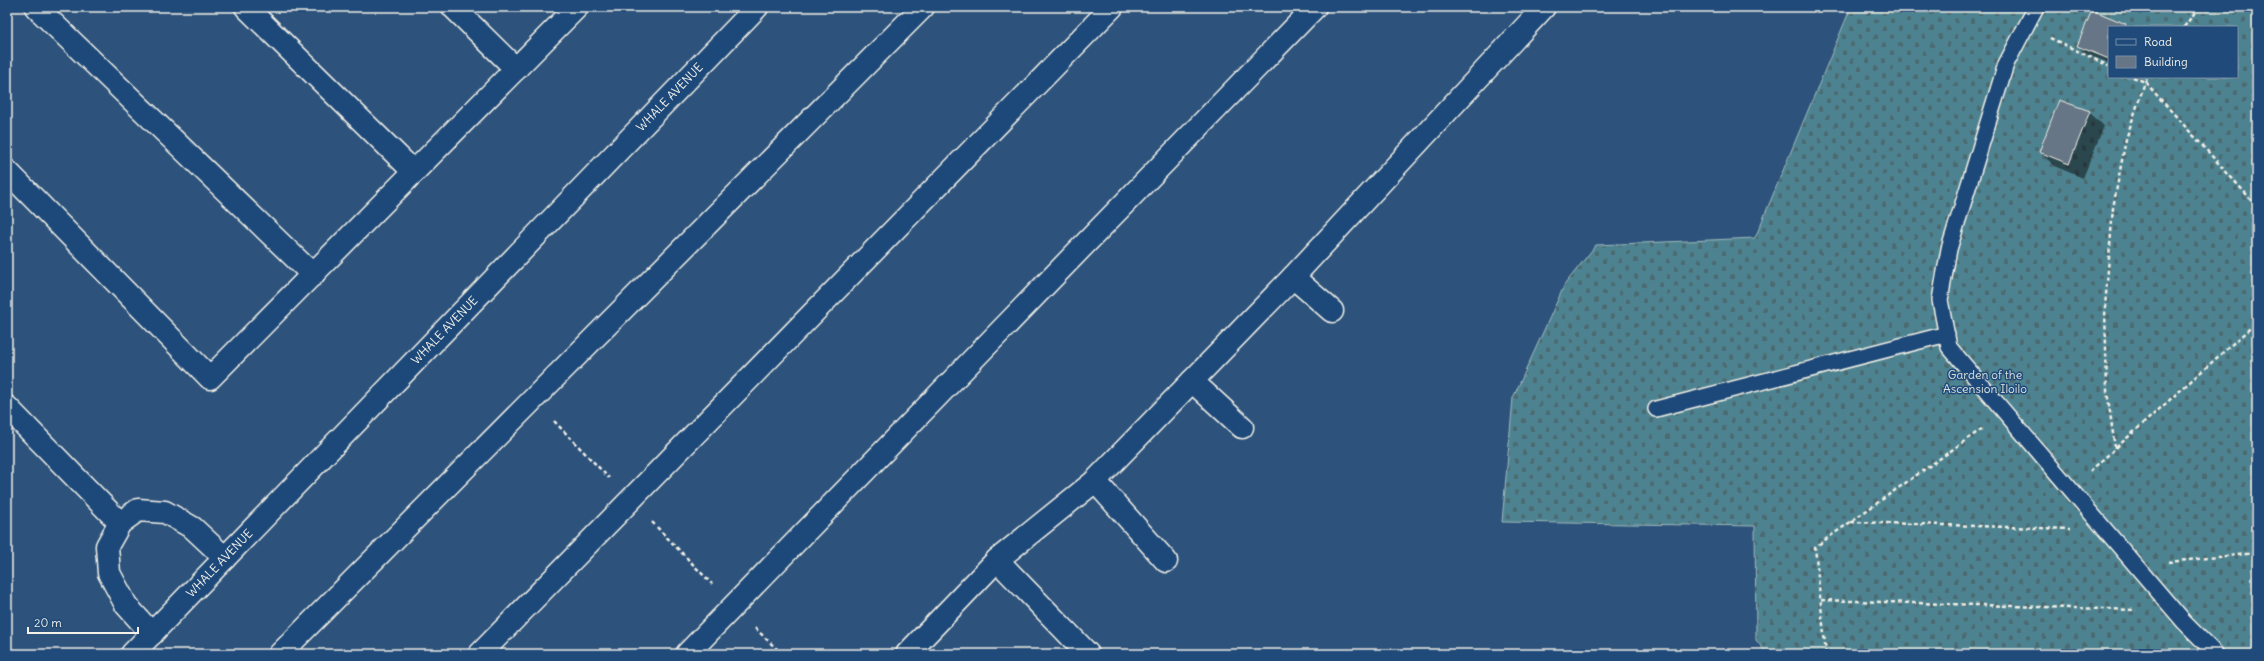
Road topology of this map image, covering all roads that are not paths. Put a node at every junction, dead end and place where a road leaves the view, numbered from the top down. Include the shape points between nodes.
1 (36, 7) edge
2 (246, 7) edge
3 (453, 7) edge
4 (577, 7) edge
5 (757, 7) edge
6 (922, 7) edge
7 (1112, 7) edge
8 (1315, 7) edge
9 (1544, 7) edge
10 (2036, 7) edge
11 (516, 69) junction
12 (7, 171) edge
13 (414, 172) junction
14 (313, 275) junction
15 (1293, 277) junction
16 (1332, 312) dead end
17 (1947, 334) junction
18 (1192, 381) junction
19 (7, 407) edge
20 (1656, 409) dead end
21 (1242, 427) dead end
22 (1095, 481) junction
23 (120, 523) junction
24 (226, 558) junction
25 (997, 560) junction
26 (1166, 561) dead end
27 (152, 634) junction
28 (132, 654) edge
29 (280, 654) edge
30 (480, 654) edge
31 (687, 654) edge
32 (907, 654) edge
33 (1088, 654) edge
34 (2216, 654) edge

1 - 14 street
2 - 13 street
3 - 11 street
4 - 11 street
5 - 24 street, WHALE AVENUE
6 - 29 street
7 - 30 street
8 - 31 street
9 - 15 street
10 - 17 lane via 2006,64 1949,249 1940,300
11 - 13 street
12 - 14 street via 210,378
13 - 14 street
15 - 16 street
15 - 18 street
17 - 20 lane
17 - 34 lane via 1949,347 2175,611
18 - 21 street
18 - 22 street
19 - 23 street
22 - 25 street
22 - 26 street
23 - 24 street via 138,510 165,512 193,528
23 - 27 street via 107,546 109,573 126,605
24 - 27 street, WHALE AVENUE
25 - 32 street
25 - 33 street
27 - 28 street, WHALE AVENUE

